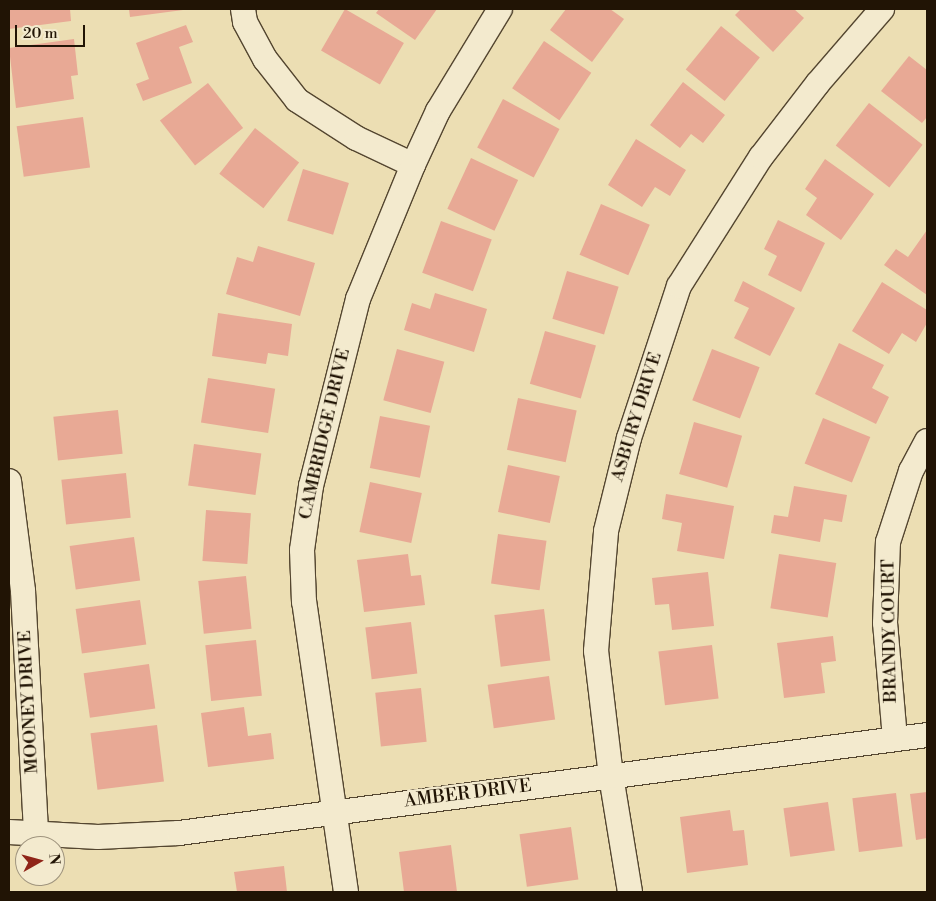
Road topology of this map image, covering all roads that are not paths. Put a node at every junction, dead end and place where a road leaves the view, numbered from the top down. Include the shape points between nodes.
1 (243, 9) edge
2 (500, 9) edge
3 (882, 9) edge
4 (413, 165) junction
5 (927, 441) edge
6 (9, 481) edge
7 (927, 735) edge
8 (895, 740) junction
9 (611, 776) junction
10 (333, 811) junction
11 (9, 832) edge
12 (36, 833) junction
13 (346, 892) edge
14 (630, 892) edge

1 - 4 street via 245,22 265,59 297,100 356,138
2 - 4 street, CAMBRIDGE DRIVE via 438,111
3 - 9 street, ASBURY DRIVE via 818,83 761,158 679,286 638,405 606,530 596,651
4 - 10 street, CAMBRIDGE DRIVE via 351,323 320,443 304,528 304,602
5 - 8 street, BRANDY COURT via 911,471 888,542 885,623
6 - 12 street, MOONEY DRIVE via 23,591
7 - 8 street, AMBER DRIVE
8 - 9 street, AMBER DRIVE
9 - 10 street, AMBER DRIVE
9 - 14 street, ASBURY DRIVE
10 - 12 street, AMBER DRIVE via 179,833 98,837
10 - 13 street, CAMBRIDGE DRIVE
11 - 12 street, AMBER DRIVE

